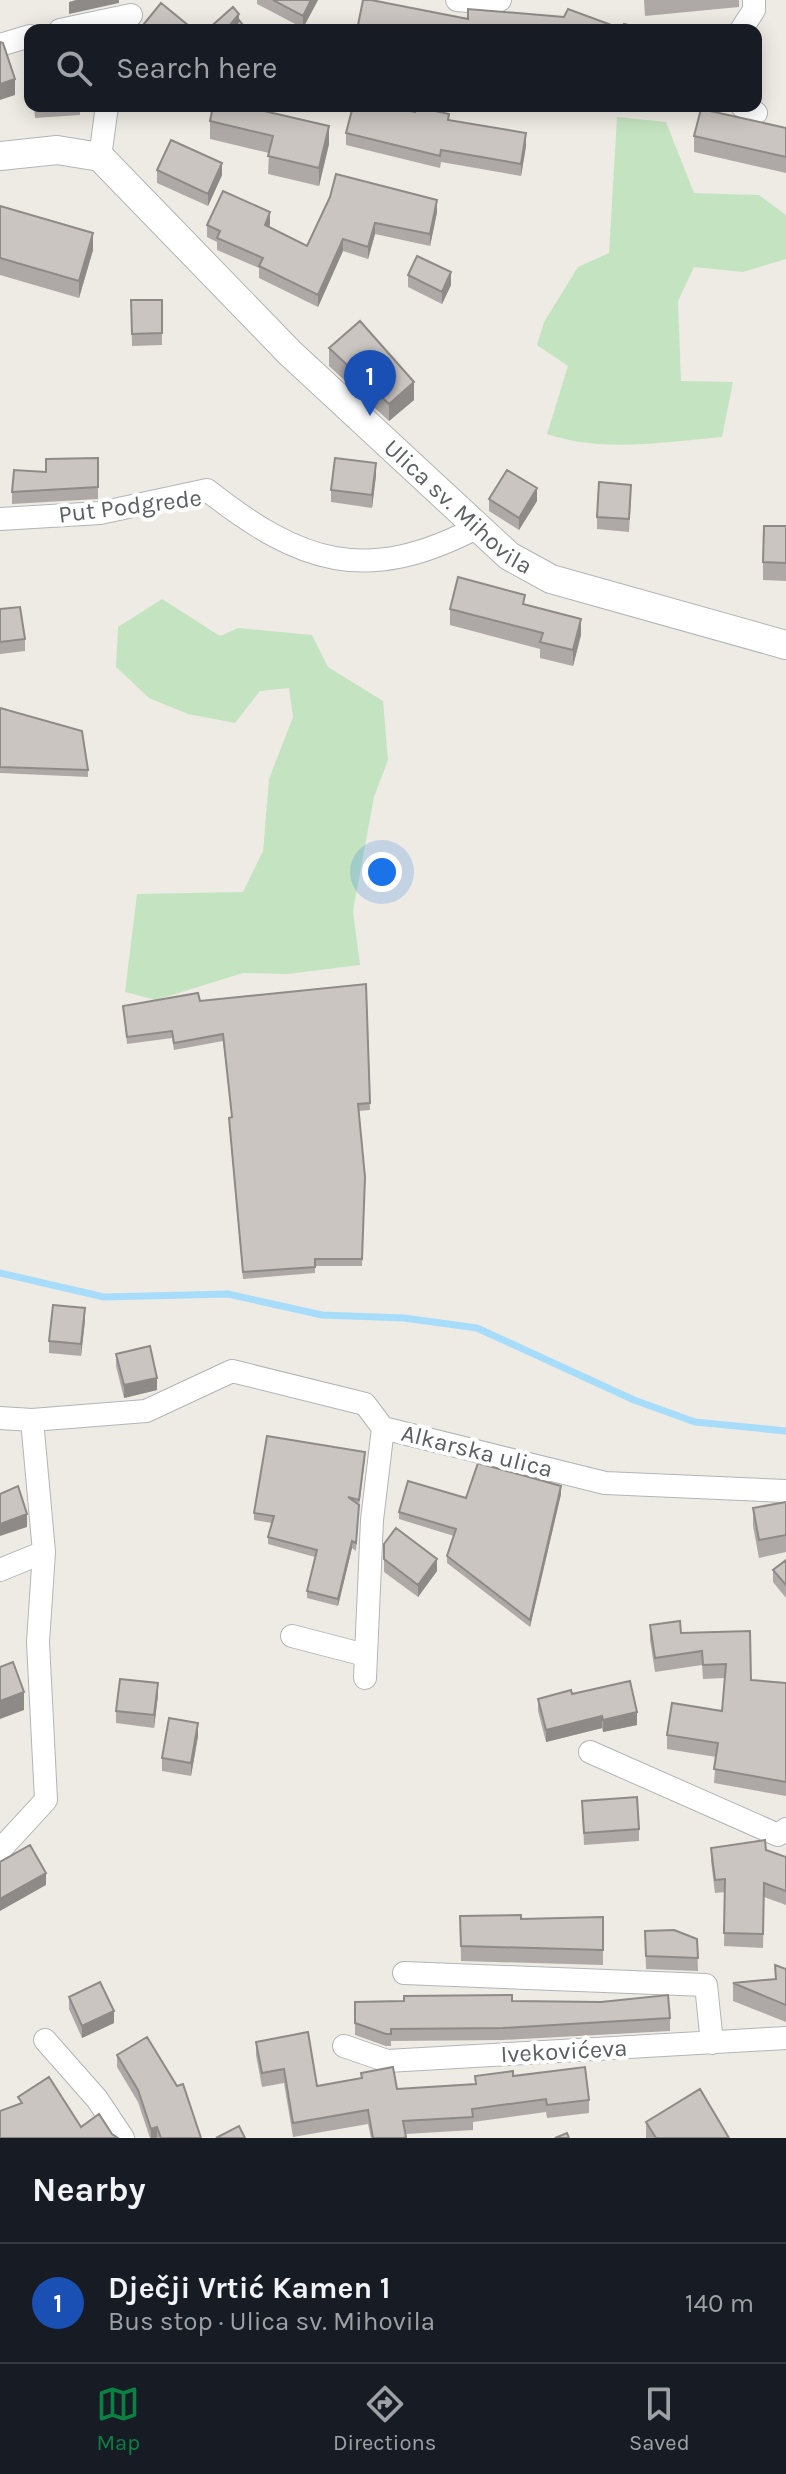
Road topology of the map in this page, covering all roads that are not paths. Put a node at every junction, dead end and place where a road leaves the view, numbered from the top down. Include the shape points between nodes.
1 (457, 0) edge
2 (500, 0) edge
3 (754, 0) edge
4 (132, 15) edge
5 (89, 24) edge
6 (745, 24) edge
7 (24, 38) edge
8 (0, 45) edge
9 (106, 112) edge
10 (0, 156) edge
11 (100, 157) junction
12 (0, 519) edge
13 (476, 528) junction
14 (786, 645) edge
15 (0, 1418) edge
16 (32, 1420) junction
17 (383, 1428) junction
18 (786, 1491) edge
19 (44, 1552) junction
20 (0, 1570) edge
21 (292, 1636) dead end
22 (590, 1752) dead end
23 (786, 1829) edge
24 (0, 1850) edge
25 (404, 1973) dead end
26 (786, 2038) edge
27 (45, 2040) dead end
28 (712, 2043) junction
29 (344, 2046) dead end
30 (123, 2138) edge

1 - 2 street
3 - 6 street
4 - 5 street
7 - 8 street
9 - 11 street
10 - 11 street via 57,150
11 - 13 street, Ulica sv. Mihovila via 290,353
12 - 13 street, Put Podgrede via 100,513 207,490 255,528 320,557 354,562 410,557
13 - 14 street, Ulica sv. Mihovila via 509,556 551,579
15 - 16 street, Alkarska ulica
16 - 17 street, Alkarska ulica via 146,1411 232,1371 365,1404
16 - 19 street
17 - 18 street, Alkarska ulica via 605,1483
17 - 21 street via 372,1520 365,1666
19 - 20 street
19 - 24 street via 38,1642 46,1800
22 - 23 street via 778,1835
25 - 28 street via 706,1985
26 - 28 street, Ivekovićeva
27 - 30 street
28 - 29 street, Ivekovićeva via 387,2061

